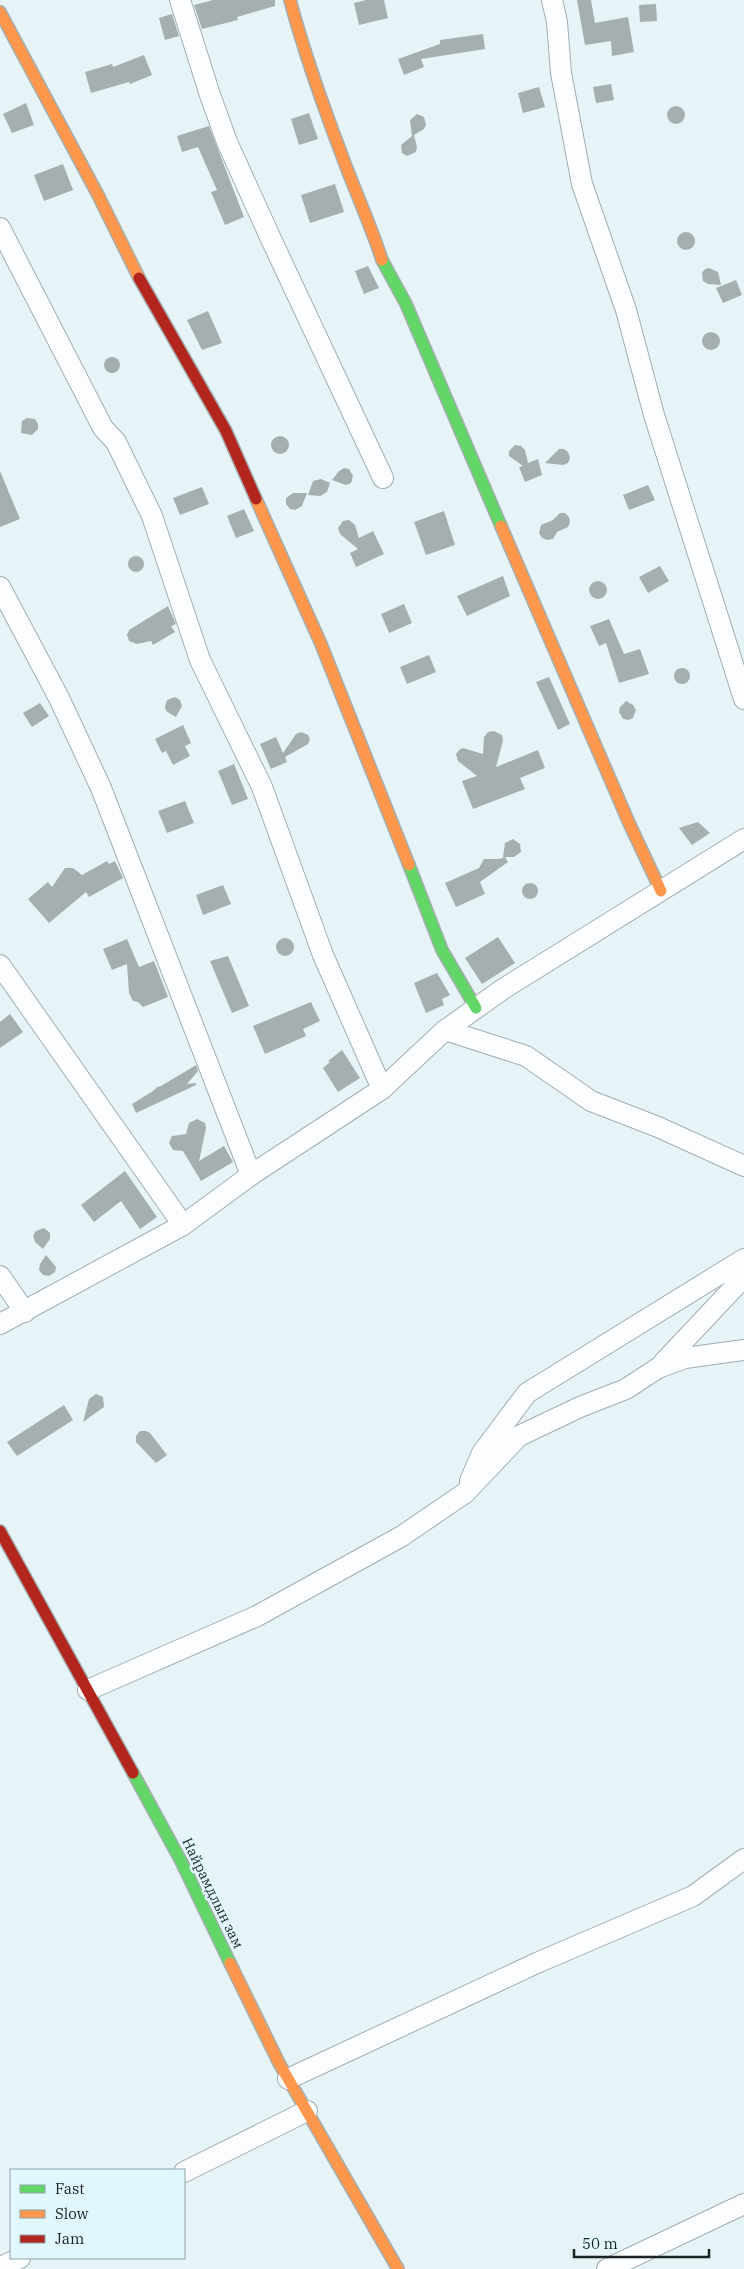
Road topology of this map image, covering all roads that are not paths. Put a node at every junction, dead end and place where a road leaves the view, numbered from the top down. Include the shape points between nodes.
1 (180, 0) edge
2 (290, 0) edge
3 (552, 0) edge
4 (0, 12) edge
5 (0, 228) edge
6 (383, 478) dead end
7 (0, 587) edge
8 (744, 699) edge
9 (744, 839) edge
10 (661, 891) junction
11 (0, 965) edge
12 (476, 1008) junction
13 (445, 1030) junction
14 (382, 1089) junction
15 (744, 1166) edge
16 (250, 1175) junction
17 (183, 1225) junction
18 (744, 1259) edge
19 (0, 1276) edge
20 (744, 1277) edge
21 (25, 1312) junction
22 (0, 1324) edge
23 (744, 1350) edge
24 (658, 1368) junction
25 (465, 1493) junction
26 (0, 1531) edge
27 (88, 1690) junction
28 (743, 1862) edge
29 (288, 2079) junction
30 (307, 2111) junction
31 (185, 2172) edge
32 (744, 2204) edge
33 (398, 2269) edge
34 (607, 2269) edge

1 - 6 street via 227,142
2 - 10 street via 302,45 384,265 406,304
3 - 8 street via 561,73 582,184 626,310 654,414
4 - 12 street via 98,195 147,295 226,431 321,644 442,950
5 - 14 street via 103,428 116,442 152,516 200,660 262,786 324,955
7 - 16 street via 59,698 101,788
9 - 10 street
10 - 12 street
11 - 17 street
12 - 13 street
13 - 14 street
13 - 15 street via 526,1056 590,1101
14 - 16 street
16 - 17 street
17 - 21 street
18 - 25 street via 527,1393 482,1453
19 - 21 street
20 - 24 street
21 - 22 street
23 - 24 street via 684,1358
24 - 25 street via 626,1389 519,1436
25 - 27 street via 402,1536 256,1616
26 - 27 street, Найрамдлын зам
27 - 29 street, Найрамдлын зам via 182,1861
28 - 29 street via 693,1896 539,1962
29 - 30 street, Найрамдлын зам
30 - 31 street
30 - 33 street, Найрамдлын зам
32 - 34 street

